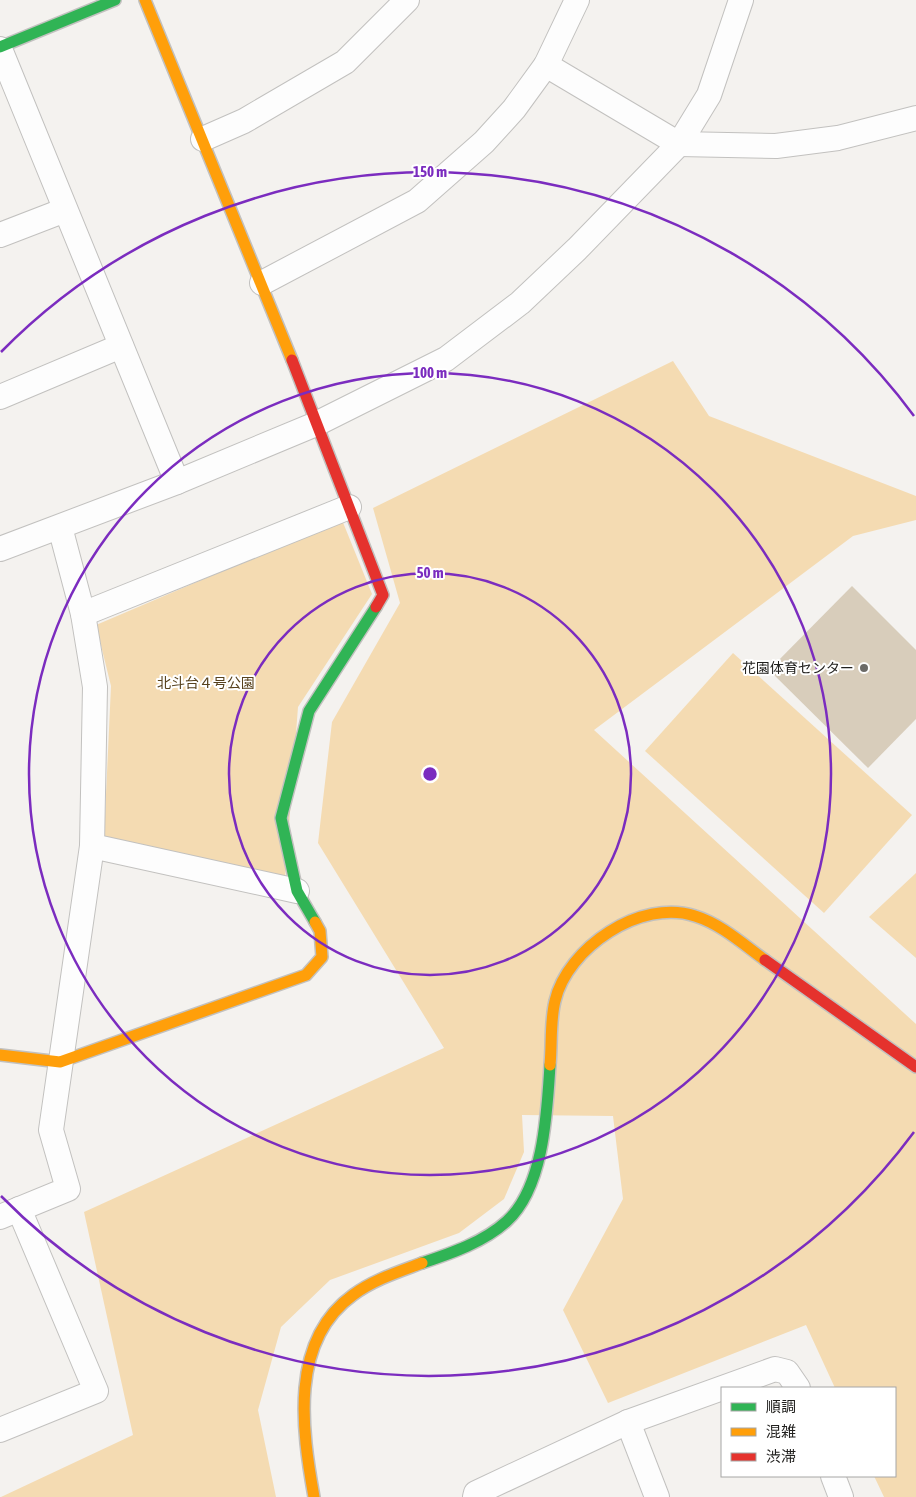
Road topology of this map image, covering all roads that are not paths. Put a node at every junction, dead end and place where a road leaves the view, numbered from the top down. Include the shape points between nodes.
1 (115, 0) edge
2 (145, 0) edge
3 (407, 0) edge
4 (576, 0) edge
5 (741, 0) edge
6 (0, 48) edge
7 (546, 66) junction
8 (916, 118) edge
9 (203, 139) junction
10 (679, 144) junction
11 (65, 210) junction
12 (0, 235) edge
13 (262, 283) junction
14 (121, 346) junction
15 (0, 397) edge
16 (316, 424) junction
17 (176, 482) junction
18 (349, 507) junction
19 (60, 526) junction
20 (0, 549) edge
21 (83, 614) junction
22 (92, 846) junction
23 (297, 891) junction
24 (0, 1055) edge
25 (60, 1062) junction
26 (916, 1067) edge
27 (10, 1213) edge
28 (725, 1387) edge
29 (797, 1387) edge
30 (721, 1388) edge
31 (628, 1422) junction
32 (0, 1430) edge
33 (833, 1477) edge
34 (314, 1497) edge
35 (475, 1497) edge
36 (657, 1497) edge
37 (841, 1497) edge

1 - 6 street
2 - 9 street
3 - 9 street via 345,62 244,121
4 - 7 street
5 - 10 street via 709,95
6 - 11 street
7 - 10 street
7 - 13 street via 484,142 417,201
8 - 10 street via 838,138 776,146
9 - 13 street
10 - 16 street via 577,250 505,314 446,359
11 - 12 street
11 - 14 street
13 - 16 street
14 - 15 street
14 - 17 street
16 - 17 street
16 - 18 street
17 - 19 street
18 - 21 street
18 - 23 street via 383,595 309,710 281,818
19 - 20 street
19 - 21 street
21 - 22 street via 96,687
22 - 23 street
22 - 25 street
23 - 25 street via 320,931 322,957 306,975
24 - 25 street
25 - 27 street via 51,1130 68,1190
26 - 34 street via 712,923 687,914 662,914 640,919 588,946 563,978 555,1001 539,1161 517,1210 478,1242 381,1279 362,1290 345,1301 320,1333 309,1357 303,1386
27 - 32 street via 96,1391
28 - 29 street via 775,1369 787,1372
30 - 31 street
31 - 35 street via 476,1493
31 - 36 street
33 - 37 street

